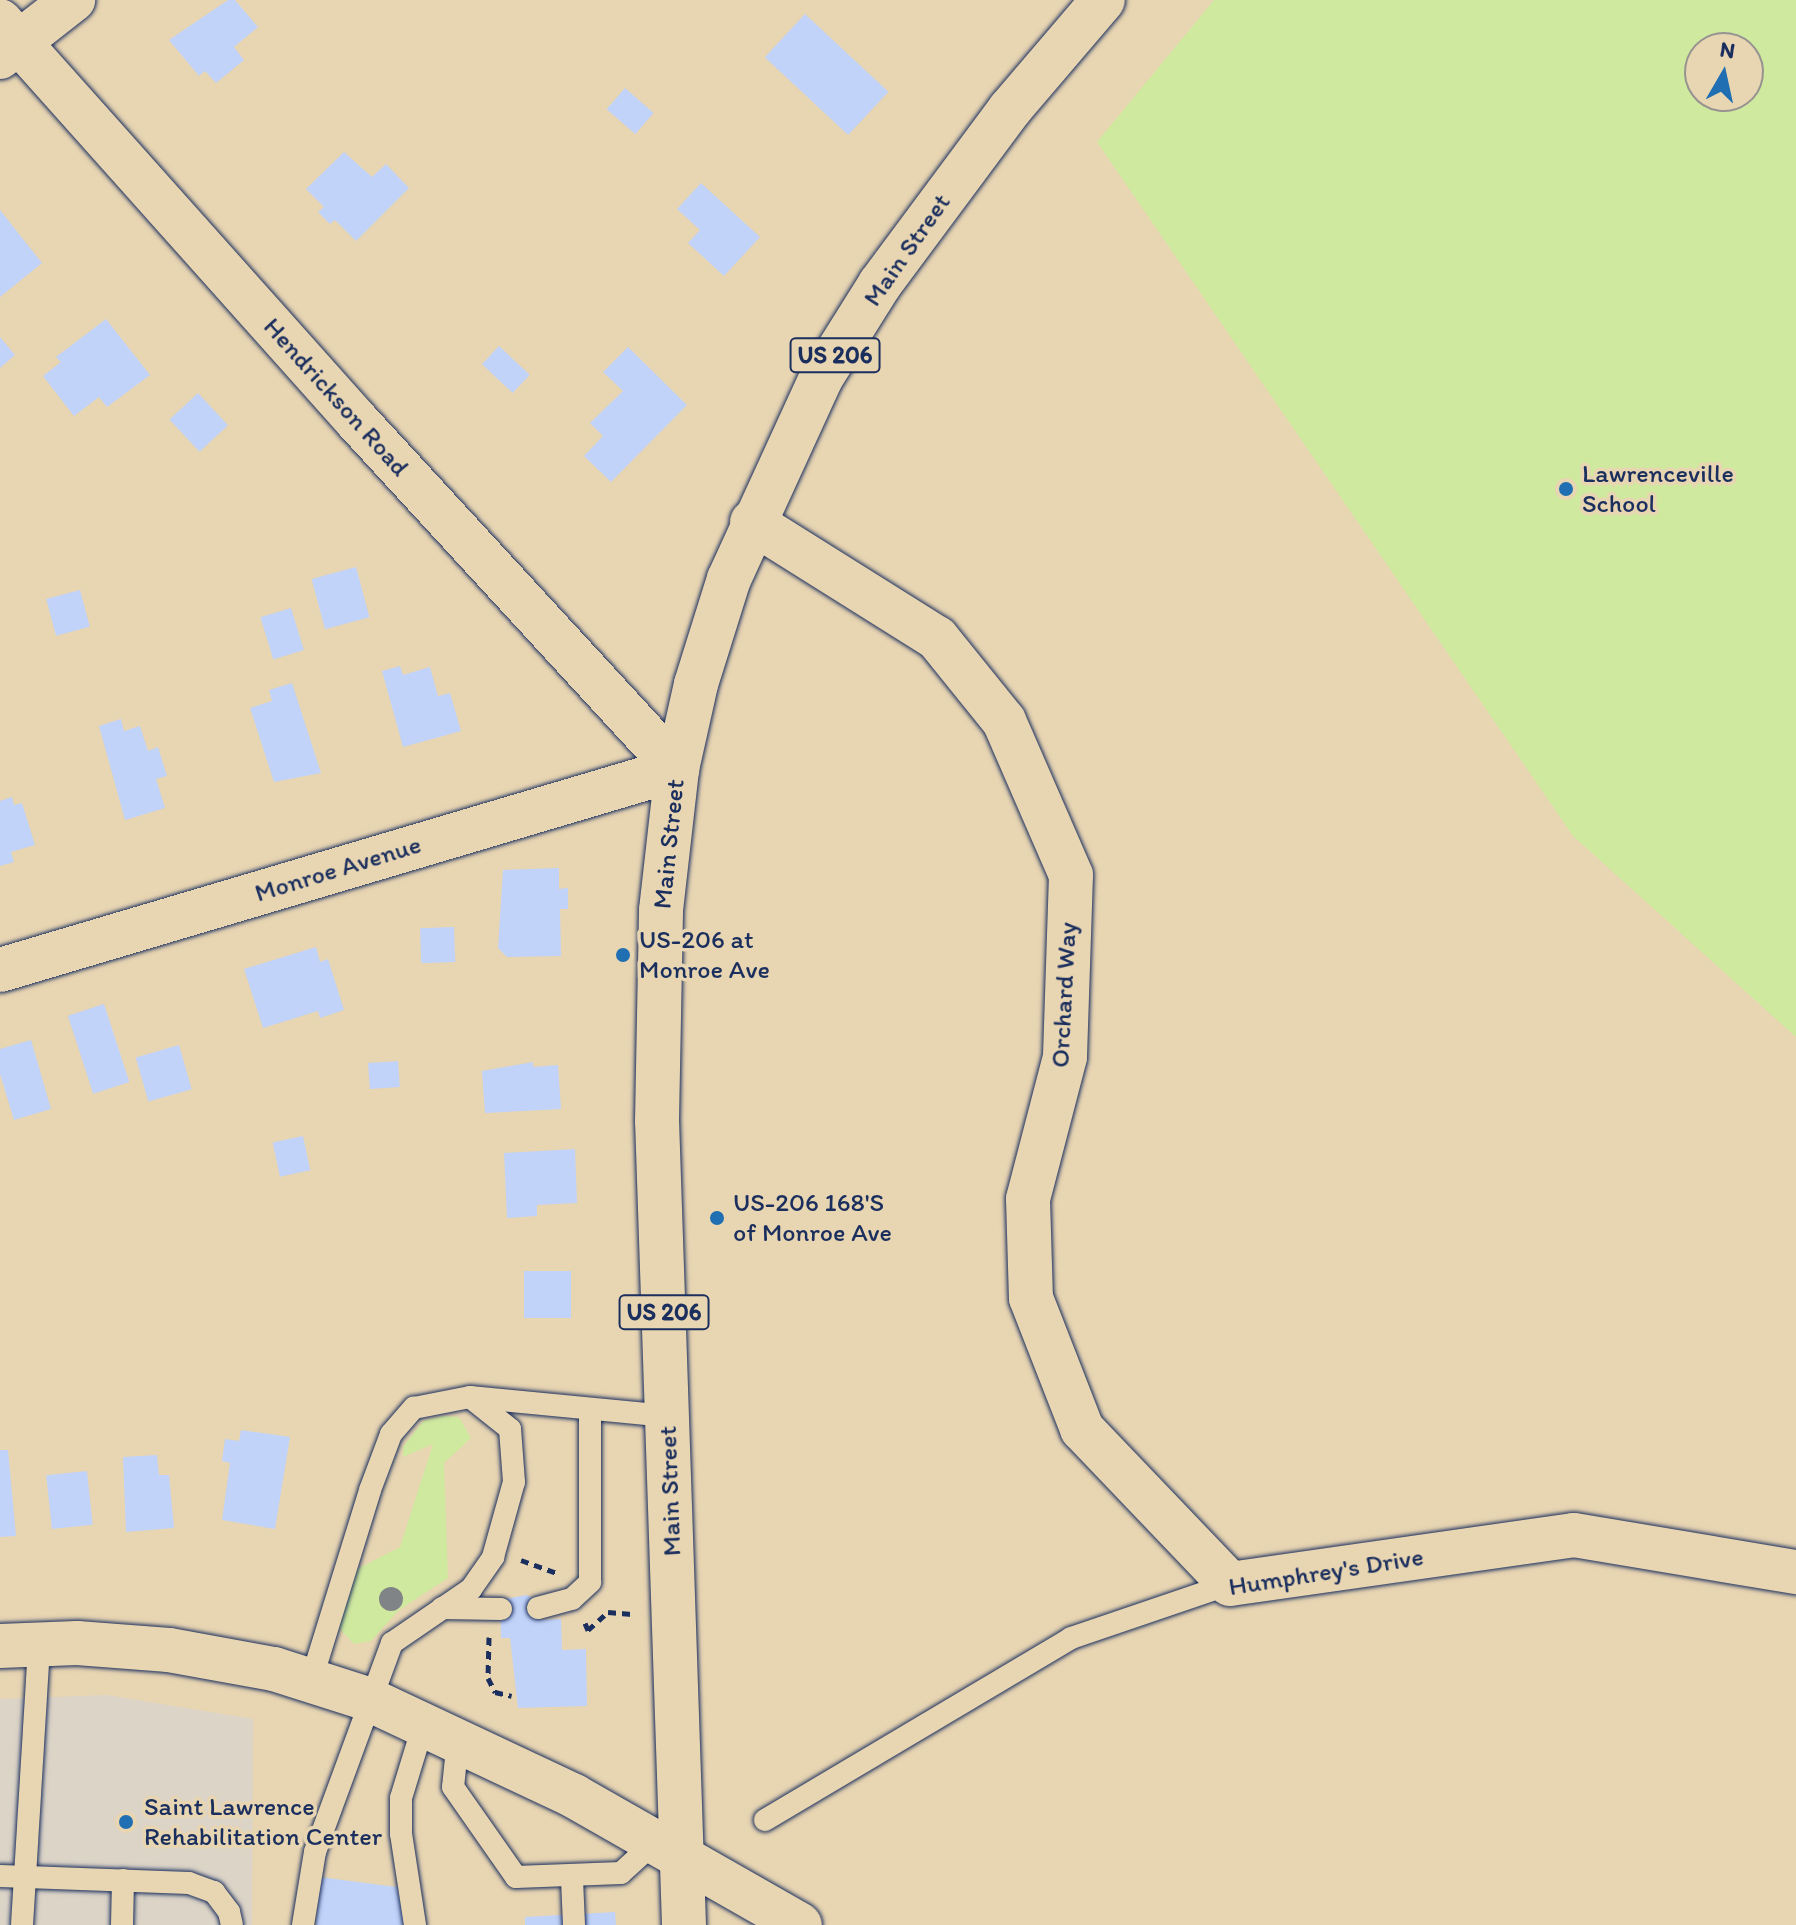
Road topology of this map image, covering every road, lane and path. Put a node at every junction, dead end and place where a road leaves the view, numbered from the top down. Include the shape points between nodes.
1 (73, 0) edge
2 (1103, 0) edge
3 (6, 41) edge
4 (752, 522) junction
5 (677, 769) junction
6 (0, 970) edge
7 (470, 1397) junction
8 (590, 1413) junction
9 (667, 1416) junction
10 (1796, 1572) edge
11 (1230, 1584) junction
12 (442, 1608) junction
13 (538, 1608) dead end
14 (501, 1609) dead end
15 (612, 1612) dead end
16 (632, 1614) dead end
17 (477, 1630) dead end
18 (20, 1645) edge
19 (311, 1681) junction
20 (512, 1696) dead end
21 (368, 1699) junction
22 (441, 1731) junction
23 (765, 1820) dead end
24 (671, 1848) junction
25 (0, 1876) edge
26 (26, 1877) junction
27 (572, 1879) junction
28 (123, 1880) junction
29 (22, 1925) edge
30 (122, 1925) edge
31 (232, 1925) edge
32 (303, 1925) edge
33 (415, 1925) edge
34 (574, 1925) edge
35 (684, 1925) edge
36 (693, 1925) edge
37 (800, 1925) edge

1 - 3 main road
2 - 4 main road, Main Street / US 206 via 1010,109 880,284 821,378
3 - 5 main road, Hendrickson Road
4 - 5 main road, Main Street / US 206 via 696,684
4 - 11 main road, Orchard Way via 937,638 1004,721 1071,875 1065,1057 1028,1199 1031,1298 1082,1429
5 - 6 main road, Monroe Avenue
5 - 9 main road, Main Street / US 206 via 661,910 657,1121
7 - 8 lane
7 - 12 lane via 510,1429 514,1482 493,1557 471,1589
7 - 19 lane via 414,1408 391,1434
8 - 9 lane
8 - 13 lane via 590,1582 572,1599
9 - 24 main road, Main Street / US 206
10 - 11 main road, Humphrey's Drive via 1574,1535
11 - 23 lane, Humphrey's Drive via 1071,1638
12 - 14 lane
12 - 21 lane via 392,1643
15 - 16 path
17 - 20 path via 489,1630 488,1678 495,1692
18 - 19 main road via 169,1650
18 - 26 lane
19 - 21 main road
21 - 22 main road
21 - 32 lane via 315,1852
22 - 24 main road
22 - 27 lane via 453,1787 516,1877
22 - 33 lane via 401,1798
24 - 27 lane via 621,1873
24 - 35 main road, US 206
24 - 36 main road, US 206
24 - 37 main road
25 - 26 lane
26 - 28 lane
26 - 29 lane
27 - 34 lane
28 - 30 lane
28 - 31 lane via 189,1883 214,1892

